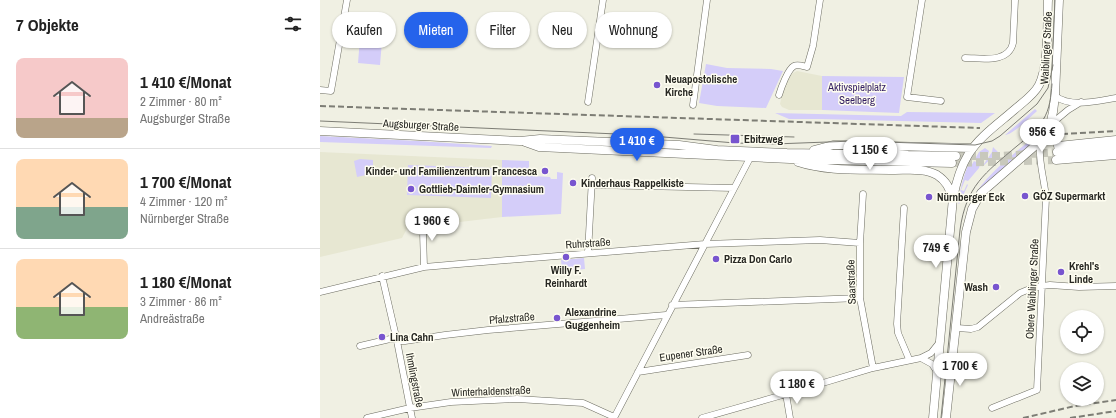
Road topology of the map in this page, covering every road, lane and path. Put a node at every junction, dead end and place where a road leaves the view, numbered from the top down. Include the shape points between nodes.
1 (347, 0) edge
2 (602, 0) edge
3 (707, 0) edge
4 (820, 0) edge
5 (922, 0) edge
6 (1015, 0) edge
7 (1048, 0) edge
8 (1059, 0) edge
9 (965, 58) dead end
10 (320, 90) edge
11 (779, 94) dead end
12 (1055, 96) junction
13 (1116, 98) edge
14 (941, 101) dead end
15 (588, 102) dead end
16 (1081, 102) junction
17 (693, 105) dead end
18 (1050, 125) junction
19 (320, 131) edge
20 (1040, 140) junction
21 (1116, 140) edge
22 (520, 141) junction
23 (972, 148) junction
24 (1116, 148) edge
25 (802, 152) junction
26 (1057, 153) junction
27 (1116, 155) edge
28 (750, 158) junction
29 (790, 159) junction
30 (734, 188) junction
31 (863, 194) dead end
32 (952, 198) junction
33 (904, 208) dead end
34 (418, 229) dead end
35 (860, 243) junction
36 (705, 244) junction
37 (588, 253) junction
38 (424, 267) junction
39 (382, 276) junction
40 (1042, 286) junction
41 (1116, 286) edge
42 (320, 292) edge
43 (860, 298) junction
44 (672, 305) junction
45 (666, 315) junction
46 (957, 328) junction
47 (397, 341) junction
48 (939, 343) junction
49 (360, 346) dead end
50 (748, 355) dead end
51 (922, 358) junction
52 (909, 359) junction
53 (873, 368) junction
54 (936, 370) junction
55 (638, 372) junction
56 (786, 394) junction
57 (410, 408) junction
58 (992, 408) dead end
59 (378, 417) edge
60 (367, 418) edge
61 (412, 418) edge
62 (614, 418) edge
63 (702, 418) edge
64 (790, 418) edge
65 (933, 418) edge
66 (946, 418) edge

1 - 10 street via 331,91
2 - 15 street
3 - 17 street
4 - 11 street via 807,67 793,66
5 - 14 street via 907,97
6 - 9 street via 1013,43 1008,54 994,58
7 - 23 main road, Waiblinger Straße via 1045,61 1039,86
8 - 12 main road, Waiblinger Straße
12 - 16 street via 1066,102
12 - 18 main road, Waiblinger Straße
13 - 16 street
16 - 18 street
18 - 20 main road
19 - 22 main road, Augsburger Straße
20 - 40 street, Obere Waiblinger Straße via 1041,170 1046,198
20 - 46 main road via 981,193 975,202 966,232
21 - 26 main road
22 - 25 main road, Augsburger Straße via 610,141 696,146 717,150
22 - 28 main road, Augsburger Straße via 539,146
23 - 25 main road via 833,145
23 - 32 main road, Waiblinger Straße via 964,161
24 - 26 main road
25 - 29 main road, Augsburger Straße via 870,152 954,159
26 - 27 main road
28 - 29 main road, Augsburger Straße
28 - 30 street
29 - 32 main road via 810,166 923,171 937,175 944,181 950,189
30 - 36 street
30 - 37 street via 592,182
31 - 35 street, Saarstraße
32 - 48 main road, Waiblinger Straße
33 - 52 street via 897,324
34 - 38 street via 423,232
35 - 36 street, Ruhrstraße via 820,240
35 - 43 street, Saarstraße
36 - 37 street, Ruhrstraße
36 - 44 street
37 - 38 street, Ruhrstraße
38 - 39 street, Ruhrstraße
39 - 42 street, Ruhrstraße
39 - 47 street, Ihmlingstraße
40 - 41 street
40 - 46 street via 1020,293 978,327
40 - 58 street, Obere Waiblinger Straße via 1037,390
43 - 44 street
43 - 53 street, Saarstraße
44 - 45 street
45 - 47 street, Pfalzstraße via 445,334
45 - 55 street
46 - 66 main road
47 - 49 street, Pfalzstraße
47 - 57 street, Ihmlingstraße
48 - 51 street via 931,353
48 - 54 main road, Waiblinger Straße
50 - 55 street, Eupener Straße
51 - 52 street
51 - 54 street
52 - 53 street
53 - 56 street
54 - 65 main road, Waiblinger Straße
55 - 62 street
56 - 63 street
56 - 64 street
57 - 59 street, Winterhaldenstraße
57 - 61 street, Ihmlingstraße
57 - 62 street, Winterhaldenstraße via 451,402 517,399 583,403
59 - 60 street, Winterhaldenstraße

